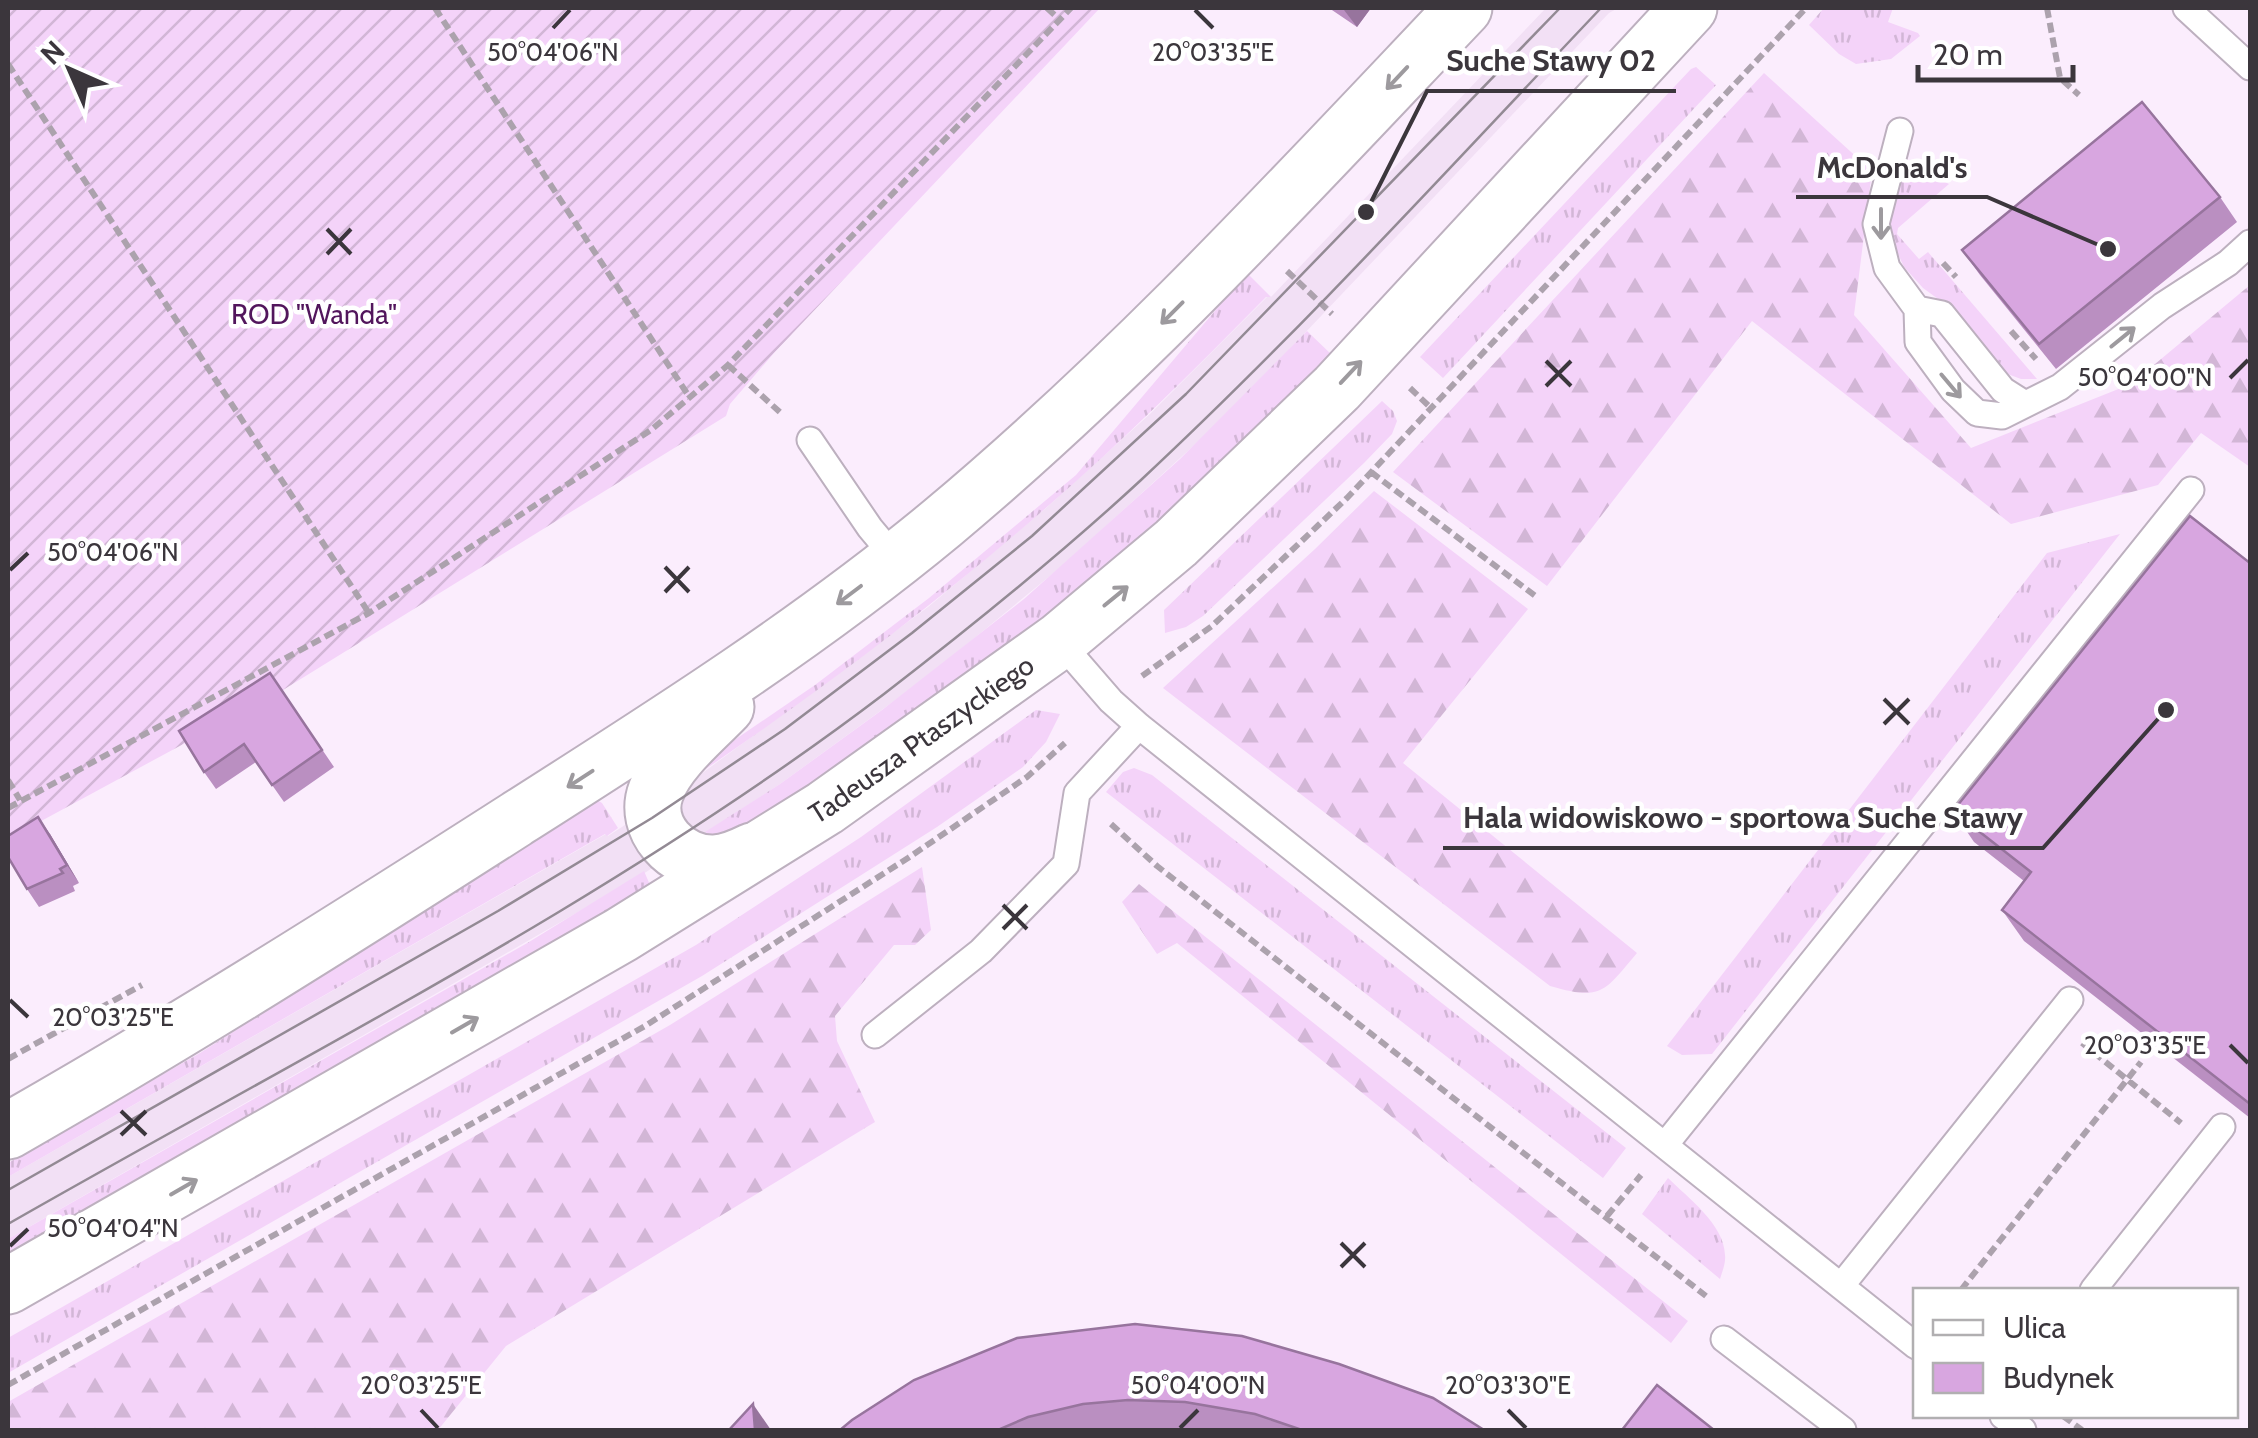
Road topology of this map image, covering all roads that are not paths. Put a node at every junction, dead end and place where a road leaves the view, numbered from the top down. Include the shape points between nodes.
1 (1464, 8) edge
2 (1689, 8) edge
3 (2186, 8) edge
4 (2250, 67) edge
5 (1900, 131) dead end
6 (2250, 243) edge
7 (1917, 309) junction
8 (2025, 404) junction
9 (810, 440) dead end
10 (2190, 490) dead end
11 (896, 560) junction
12 (790, 640) junction
13 (1059, 641) junction
14 (1139, 726) junction
15 (763, 846) junction
16 (2062, 1010) road end
17 (875, 1035) dead end
18 (8, 1131) edge
19 (2215, 1136) road end
20 (1665, 1146) junction
21 (8, 1286) edge
22 (1841, 1286) junction
23 (2094, 1288) edge
24 (1724, 1339) dead end
25 (1913, 1344) edge
26 (1843, 1430) edge

1 -> 11 main road via 1116,368
13 -> 2 main road, Tadeusza Ptaszyckiego via 1176,544 1302,422
3 - 4 lane
5 -> 7 lane via 1876,224 1887,268
8 -> 6 lane via 2060,387
7 - 8 lane via 1942,314 2002,390
7 -> 8 lane via 1918,342 1977,413 2002,416
9 - 11 lane
10 - 20 lane
11 -> 12 main road
12 - 15 main road via 670,768 652,805 660,832 690,858 726,861
12 -> 18 main road via 346,928
13 - 14 lane
13 - 15 main road, Tadeusza Ptaszyckiego
14 - 17 lane via 1076,792 1066,864 981,952
14 - 20 lane
21 -> 15 main road, Tadeusza Ptaszyckiego via 621,935
16 - 22 lane
19 - 23 lane
20 - 22 lane
22 - 25 lane
24 - 26 lane

